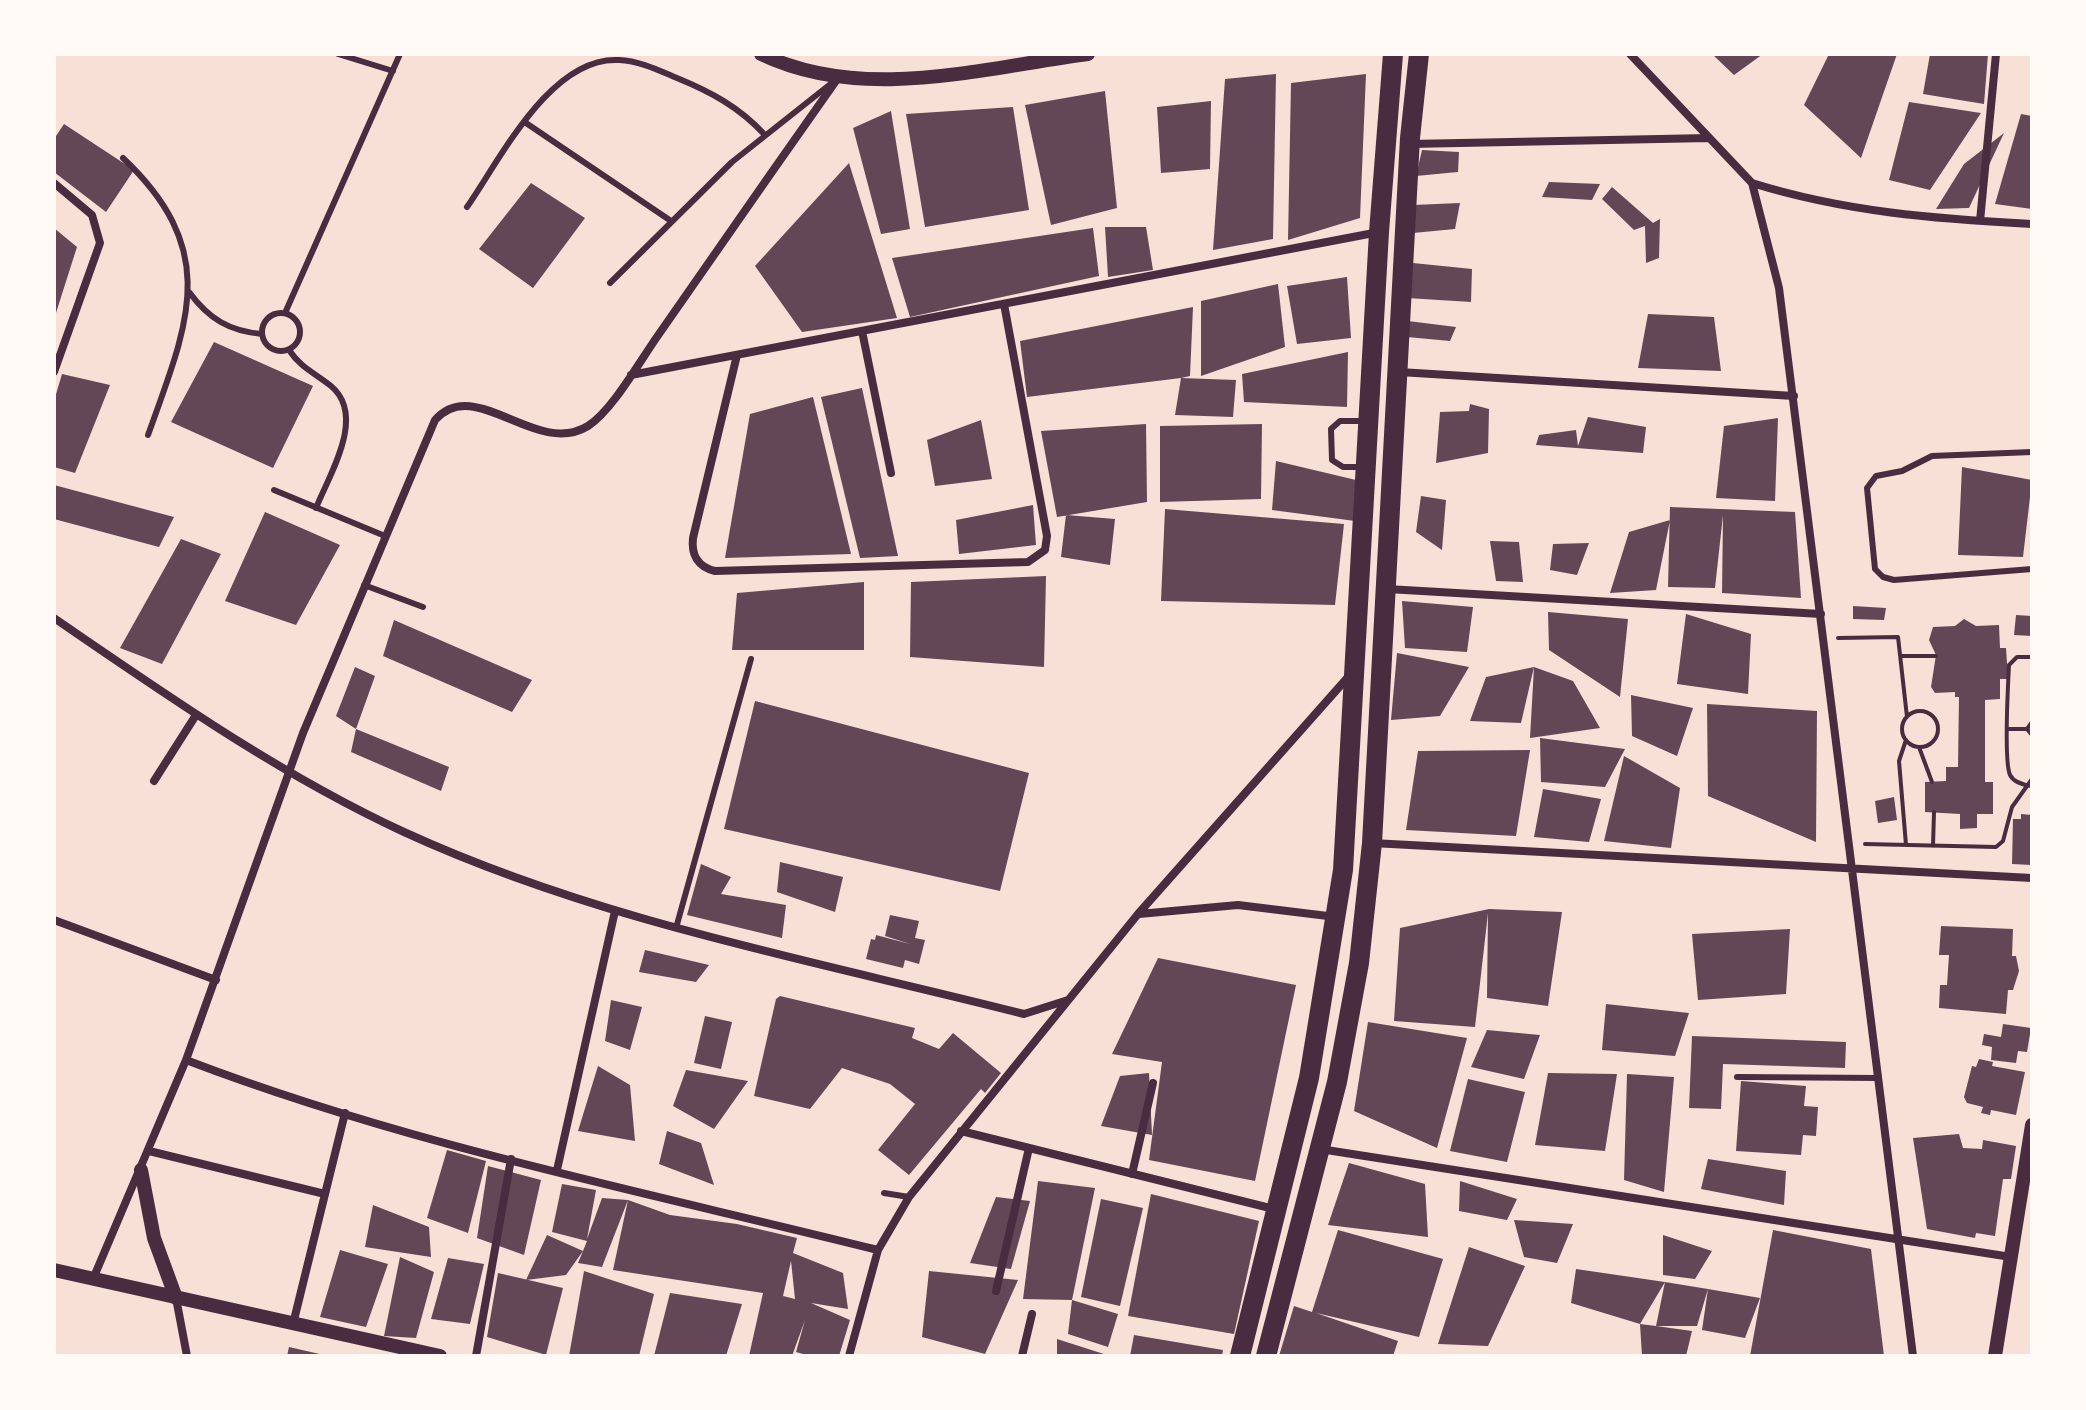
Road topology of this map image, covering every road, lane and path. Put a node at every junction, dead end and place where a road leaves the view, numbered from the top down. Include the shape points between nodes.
1 (338, 54) edge
2 (400, 54) edge
3 (761, 54) edge
4 (1088, 54) edge
5 (1393, 54) edge
6 (1419, 54) edge
7 (1630, 54) edge
8 (1996, 54) edge
9 (1008, 59) edge
10 (393, 71) junction
11 (838, 78) junction
12 (526, 123) junction
13 (764, 134) junction
14 (1709, 138) junction
15 (1410, 144) junction
16 (123, 158) dead end
17 (54, 183) edge
18 (1752, 183) junction
19 (467, 207) dead end
20 (671, 221) junction
21 (1980, 221) junction
22 (2032, 224) edge
23 (1379, 232) junction
24 (610, 283) dead end
25 (189, 292) junction
26 (1004, 304) junction
27 (285, 313) junction
28 (862, 331) junction
29 (262, 334) junction
30 (54, 339) edge
31 (64, 345) junction
32 (289, 350) junction
33 (737, 355) junction
34 (54, 372) edge
35 (1397, 372) junction
36 (630, 375) junction
37 (1794, 396) junction
38 (1370, 421) junction
39 (148, 435) dead end
40 (2032, 452) edge
41 (1367, 467) junction
42 (891, 473) dead end
43 (274, 490) dead end
44 (316, 508) junction
45 (385, 536) junction
46 (2032, 569) edge
47 (364, 585) junction
48 (1385, 589) junction
49 (423, 607) dead end
50 (1821, 614) junction
51 (54, 618) edge
52 (1824, 639) junction
53 (1902, 656) junction
54 (1936, 656) dead end
55 (2032, 657) edge
56 (751, 659) dead end
57 (1355, 669) junction
58 (2032, 685) edge
59 (2032, 694) edge
60 (196, 715) junction
61 (1907, 717) junction
62 (2032, 722) edge
63 (2009, 729) junction
64 (2027, 729) junction
65 (2032, 735) edge
66 (1906, 740) junction
67 (1919, 747) junction
68 (287, 773) junction
69 (2032, 779) edge
70 (154, 781) dead end
71 (1932, 782) dead end
72 (2030, 786) edge
73 (1934, 812) dead end
74 (1372, 843) junction
75 (1850, 844) junction
76 (1906, 845) junction
77 (1933, 846) junction
78 (1853, 870) junction
79 (2032, 878) edge
80 (615, 911) junction
81 (1138, 914) junction
82 (1337, 917) junction
83 (54, 920) edge
84 (676, 928) junction
85 (216, 980) junction
86 (1068, 1000) junction
87 (186, 1060) junction
88 (1737, 1077) dead end
89 (1879, 1078) junction
90 (1153, 1083) dead end
91 (345, 1113) junction
92 (2032, 1125) edge
93 (961, 1131) junction
94 (1029, 1148) junction
95 (1320, 1149) junction
96 (149, 1151) junction
97 (511, 1159) junction
98 (141, 1170) junction
99 (557, 1170) junction
100 (1132, 1174) junction
101 (884, 1193) dead end
102 (325, 1194) junction
103 (909, 1197) junction
104 (1275, 1209) junction
105 (1899, 1239) junction
106 (878, 1250) junction
107 (2011, 1257) junction
108 (54, 1270) edge
109 (93, 1280) junction
110 (996, 1291) dead end
111 (176, 1298) junction
112 (1032, 1314) dead end
113 (293, 1324) junction
114 (187, 1356) edge
115 (440, 1356) edge
116 (476, 1356) edge
117 (849, 1356) edge
118 (1022, 1356) edge
119 (1240, 1356) edge
120 (1266, 1356) edge
121 (1913, 1356) edge
122 (1995, 1356) edge

1 - 10 lane
2 - 10 lane
3 - 11 street
4 - 9 street
5 - 23 main road
6 - 15 main road
7 - 14 street
8 - 21 street
9 - 11 street via 897,80
10 - 27 lane
11 - 13 lane
11 - 36 street
12 - 13 lane via 563,78 588,65 617,60 645,64 711,92
12 - 19 lane
12 - 20 lane
13 - 20 lane
14 - 15 street
14 - 18 street
15 - 35 main road
16 - 25 lane via 154,191 178,232
17 - 31 street via 92,215 100,243
18 - 21 street via 1864,211
18 - 37 street via 1779,288
20 - 24 lane
21 - 22 street
23 - 26 street
23 - 38 main road
25 - 29 lane via 220,324
25 - 39 lane via 182,339
26 - 28 street
26 - 33 street via 1047,536 1045,550 1028,562 715,571 701,566 693,553 693,538
27 - 29 lane via 268,318
27 - 32 lane via 300,325 301,335
28 - 33 street
28 - 42 street
29 - 32 lane via 272,349
30 - 31 street
31 - 34 street
32 - 44 lane via 307,372 333,388 347,417
33 - 36 street
35 - 37 street
35 - 48 main road
36 - 45 street via 592,424 576,433 538,430 470,405 442,412
37 - 50 street
38 - 41 main road
38 - 41 lane via 1340,421 1331,429 1334,463
40 - 46 lane via 1932,456 1902,471 1876,476 1867,488 1875,569 1883,577
41 - 57 main road
43 - 44 lane
44 - 45 lane
45 - 47 street
47 - 49 lane
47 - 68 street
48 - 50 street
48 - 74 main road
50 - 52 street
51 - 60 street
52 - 53 path via 1894,635
52 - 75 street
53 - 54 path
53 - 61 path
55 - 63 path via 2017,657 2009,665
56 - 84 lane
57 - 81 street
57 - 82 main road
58 - 59 path
60 - 68 street
60 - 70 street
61 - 66 path
61 - 67 path via 1929,713 1938,725 1934,740
62 - 64 path
63 - 64 path
63 - 72 path via 2010,775
64 - 65 path
66 - 67 path
66 - 76 path via 1899,761
67 - 71 path
68 - 80 street via 448,851
68 - 85 street
69 - 72 path
72 - 77 path via 2012,807 2000,845
73 - 77 path
74 - 78 street
74 - 95 main road via 1349,1023
75 - 76 path
75 - 78 street
76 - 77 path
78 - 79 street
78 - 89 street
80 - 84 street
80 - 99 street
81 - 82 street via 1238,905
81 - 86 street
82 - 104 main road via 1309,1078
83 - 85 street
84 - 86 street via 1024,1014
85 - 87 street
86 - 93 street
87 - 91 street
87 - 96 street
88 - 89 lane
89 - 105 street
90 - 100 street
91 - 97 street
91 - 102 street
92 - 107 street
93 - 94 street
93 - 103 street
94 - 100 street
94 - 110 street
95 - 105 street
95 - 120 main road
96 - 98 street
96 - 102 street
97 - 99 street
97 - 116 street
98 - 109 street
98 - 111 street via 154,1238
99 - 106 street
100 - 104 street
101 - 103 lane
102 - 113 street
103 - 106 street
104 - 119 main road
105 - 107 street
105 - 121 street
106 - 117 street
107 - 122 street
108 - 109 street
109 - 111 street
111 - 113 street
111 - 114 street
112 - 118 street
113 - 115 street

